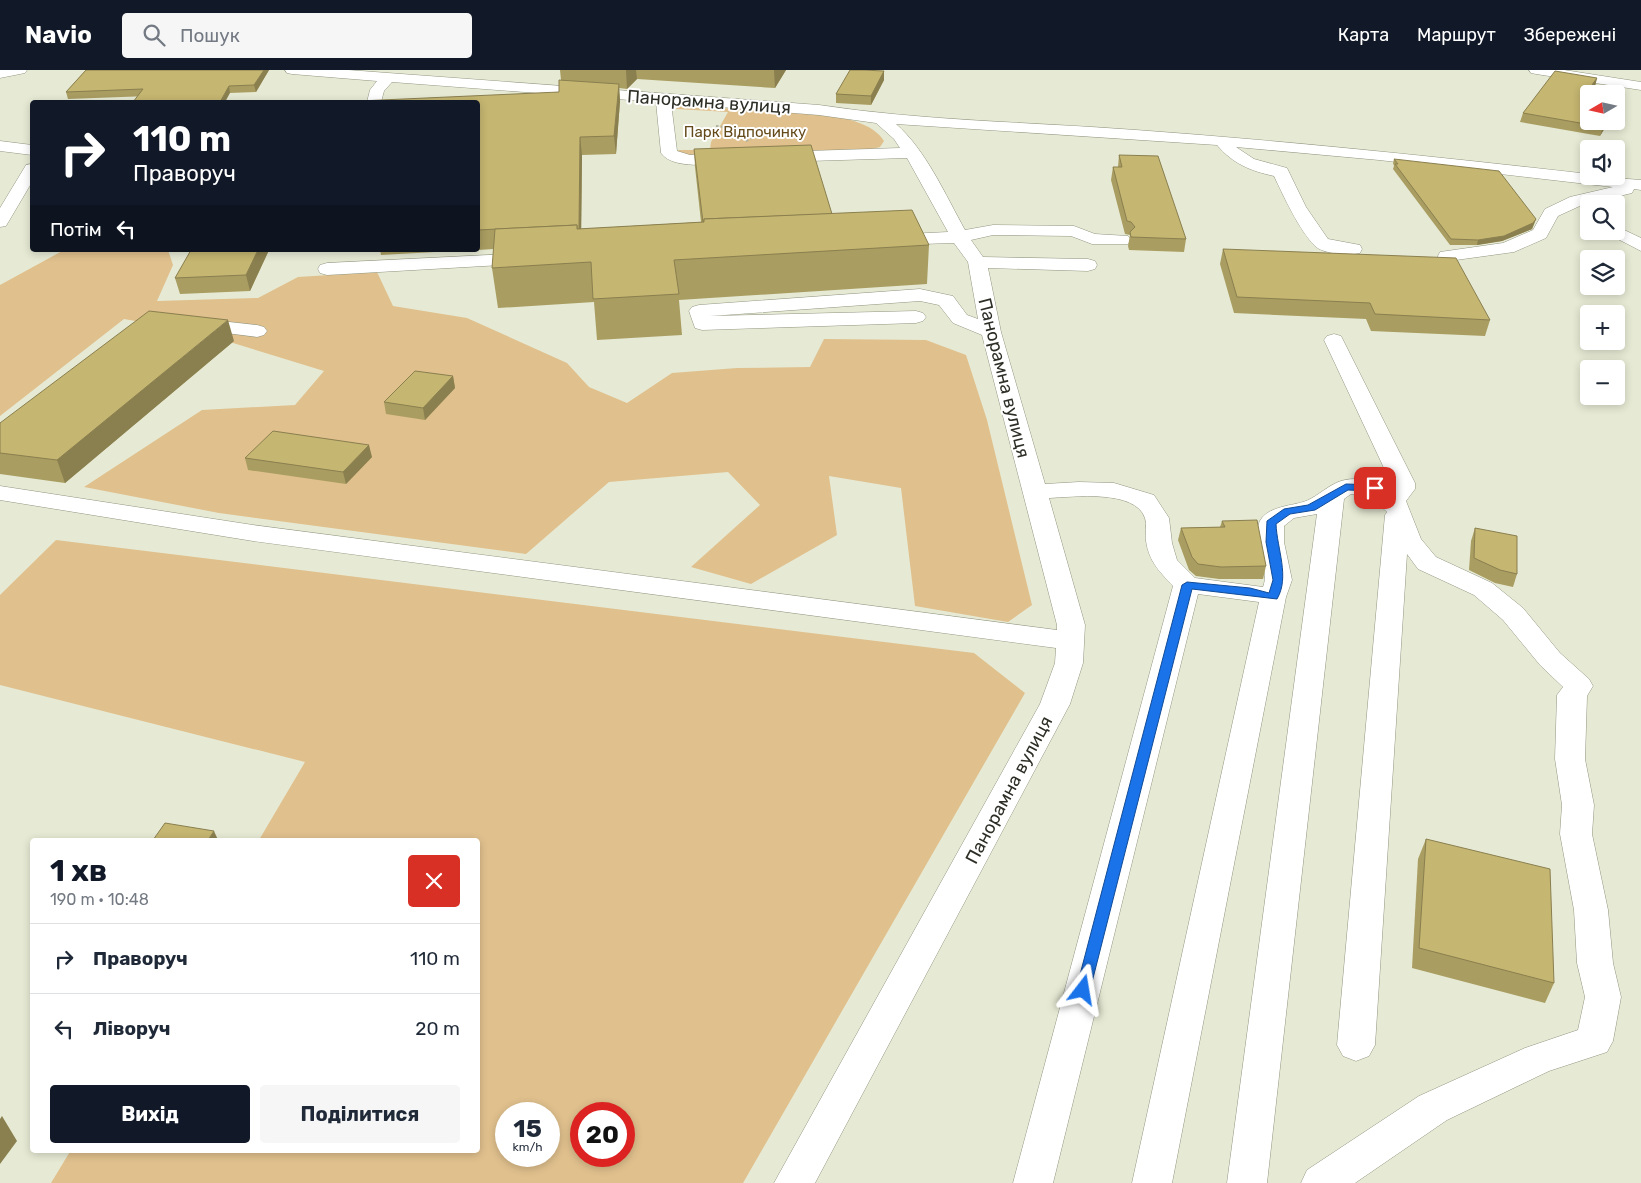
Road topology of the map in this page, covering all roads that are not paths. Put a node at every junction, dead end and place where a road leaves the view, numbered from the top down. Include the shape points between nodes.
1 (20, 70) edge
2 (292, 70) edge
3 (1536, 70) edge
4 (326, 71) edge
5 (0, 74) edge
6 (388, 77) junction
7 (1639, 94) edge
8 (663, 98) junction
9 (374, 100) edge
10 (881, 119) junction
11 (1222, 141) junction
12 (0, 146) edge
13 (30, 150) edge
14 (912, 153) junction
15 (764, 157) edge
16 (744, 158) edge
17 (30, 173) edge
18 (1641, 186) edge
19 (1616, 195) edge
20 (1580, 207) edge
21 (0, 222) edge
22 (1625, 236) edge
23 (959, 237) junction
24 (1122, 240) dead end
25 (870, 241) edge
26 (1641, 245) edge
27 (1353, 249) dead end
28 (544, 258) edge
29 (977, 262) junction
30 (1088, 265) dead end
31 (1446, 266) edge
32 (327, 269) dead end
33 (916, 317) dead end
34 (171, 322) edge
35 (257, 331) dead end
36 (991, 332) junction
37 (1334, 340) dead end
38 (1034, 492) junction
39 (0, 493) edge
40 (1332, 496) junction
41 (1395, 504) junction
42 (1187, 585) junction
43 (1273, 597) junction
44 (1070, 641) junction
45 (1356, 1044) dead end
46 (794, 1183) edge
47 (1034, 1183) edge
48 (1152, 1183) edge
49 (1247, 1183) edge
50 (1321, 1183) edge

1 - 5 street
2 - 4 street, Панорамна вулиця
3 - 7 street
4 - 6 street, Панорамна вулиця
6 - 8 street, Панорамна вулиця
6 - 9 street via 377,90
8 - 10 street, Панорамна вулиця via 819,110
8 - 16 street via 668,150 673,156 687,159
10 - 11 street
10 - 14 street, Панорамна вулиця via 900,136
11 - 18 street
11 - 27 street via 1234,156 1281,172 1297,207 1322,243
12 - 13 street
14 - 15 street
14 - 23 street, Панорамна вулиця
17 - 21 street
18 - 19 street
20 - 31 street via 1551,213 1540,234 1506,248 1447,256
22 - 26 street
23 - 24 street via 993,230 1074,231 1092,240
23 - 25 street
23 - 29 street, Панорамна вулиця
28 - 32 street
29 - 30 street
29 - 36 street, Панорамна вулиця
33 - 36 street via 702,324 699,311 920,295 946,300 960,319
34 - 35 street
36 - 38 street, Панорамна вулиця
37 - 41 street via 1403,483
38 - 42 street via 1079,488 1114,490 1144,500 1157,518 1165,563
38 - 44 street, Панорамна вулиця via 1071,625
39 - 44 street via 253,533
40 - 41 street via 1346,487 1375,488
40 - 43 street via 1311,508 1287,512 1271,523 1279,580
40 - 49 street
41 - 45 street
41 - 50 street via 1409,540 1427,563 1483,589 1512,614 1550,659 1579,686 1572,695 1570,758 1578,805 1576,834 1603,998 1594,1041 1538,1059 1433,1108
42 - 43 street
42 - 47 street
43 - 48 street
44 - 46 street, Панорамна вулиця via 1069,664 1055,704

